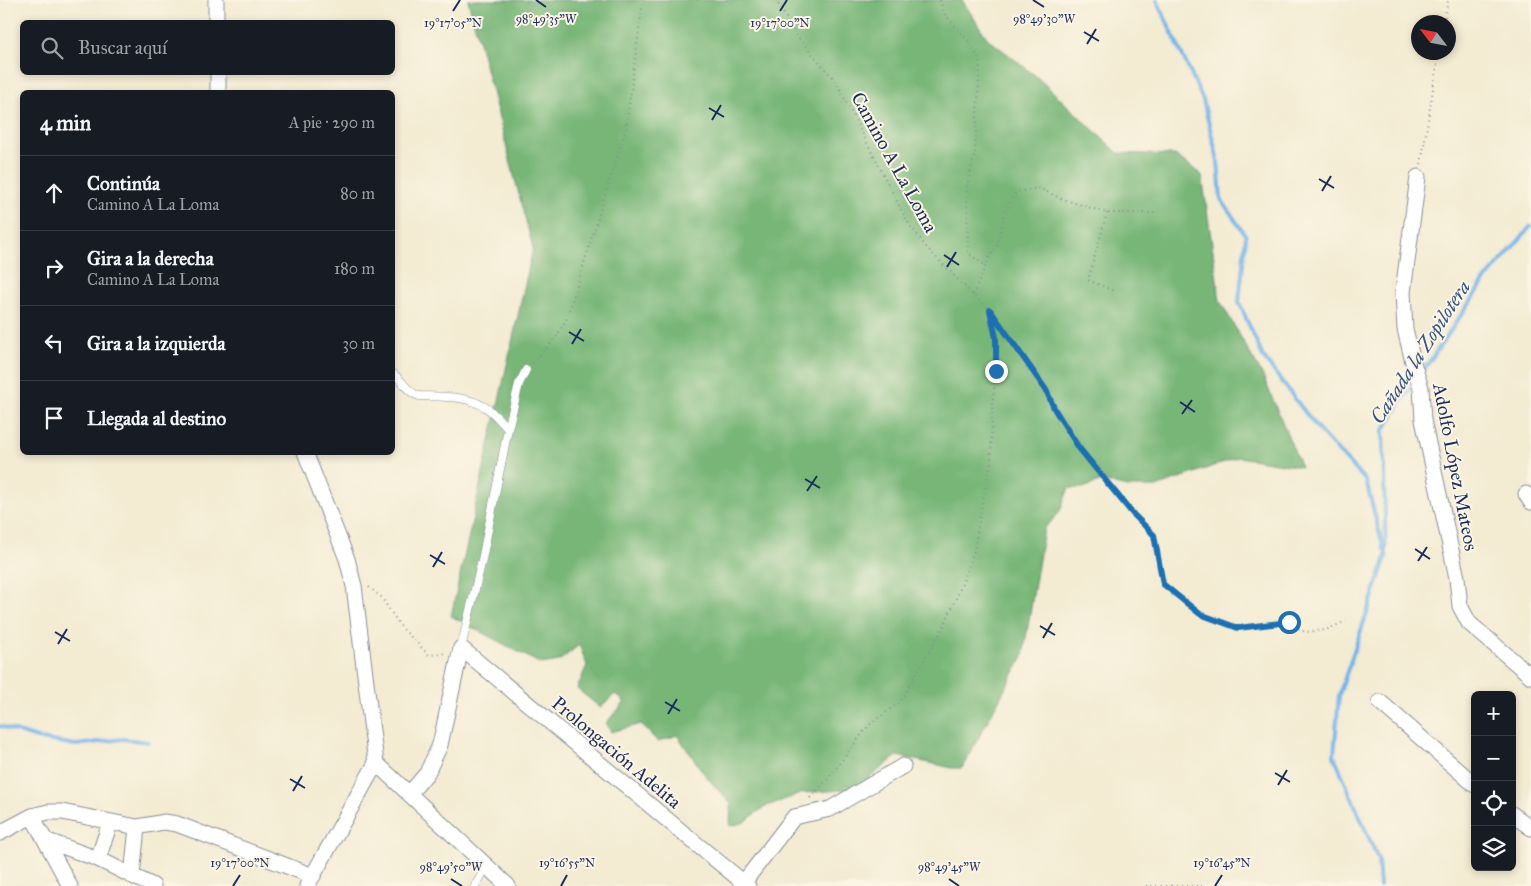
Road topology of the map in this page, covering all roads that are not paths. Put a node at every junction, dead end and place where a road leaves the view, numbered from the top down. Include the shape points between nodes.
1 (216, 0) edge
2 (216, 20) edge
3 (218, 75) edge
4 (218, 90) edge
5 (1418, 177) road end
6 (526, 370) road end
7 (395, 375) edge
8 (508, 428) junction
9 (307, 455) edge
10 (461, 648) junction
11 (1531, 676) edge
12 (1380, 702) dead end
13 (376, 763) junction
14 (903, 766) dead end
15 (1471, 782) edge
16 (410, 793) junction
17 (32, 816) junction
18 (1516, 817) edge
19 (110, 823) junction
20 (137, 827) junction
21 (1531, 828) edge
22 (0, 833) edge
23 (45, 840) junction
24 (98, 859) junction
25 (487, 866) junction
26 (132, 876) junction
27 (310, 881) edge
28 (745, 885) edge
29 (70, 886) edge
30 (153, 886) edge
31 (474, 886) edge
32 (508, 886) edge

1 - 2 street
3 - 4 street
5 - 11 street, Adolfo López Mateos via 1403,292 1405,329 1421,388 1423,420 1457,578 1460,606 1470,623
6 - 8 lane via 519,384
7 - 8 lane via 407,390 418,396 463,398 479,403
8 - 10 lane
9 - 13 street via 347,559 354,586
10 - 16 street via 440,745 427,773
10 - 28 street, Prolongación Adelita
12 - 15 street
13 - 16 street
13 - 27 street
14 - 28 street via 830,809 794,817
16 - 25 street
17 - 19 street via 62,812
17 - 22 street
17 - 23 street
18 - 21 street
19 - 20 street
19 - 24 street
20 - 26 street
20 - 27 street via 164,822 177,824
23 - 24 street
23 - 29 street
24 - 26 street
25 - 31 lane
25 - 32 street
26 - 30 street

